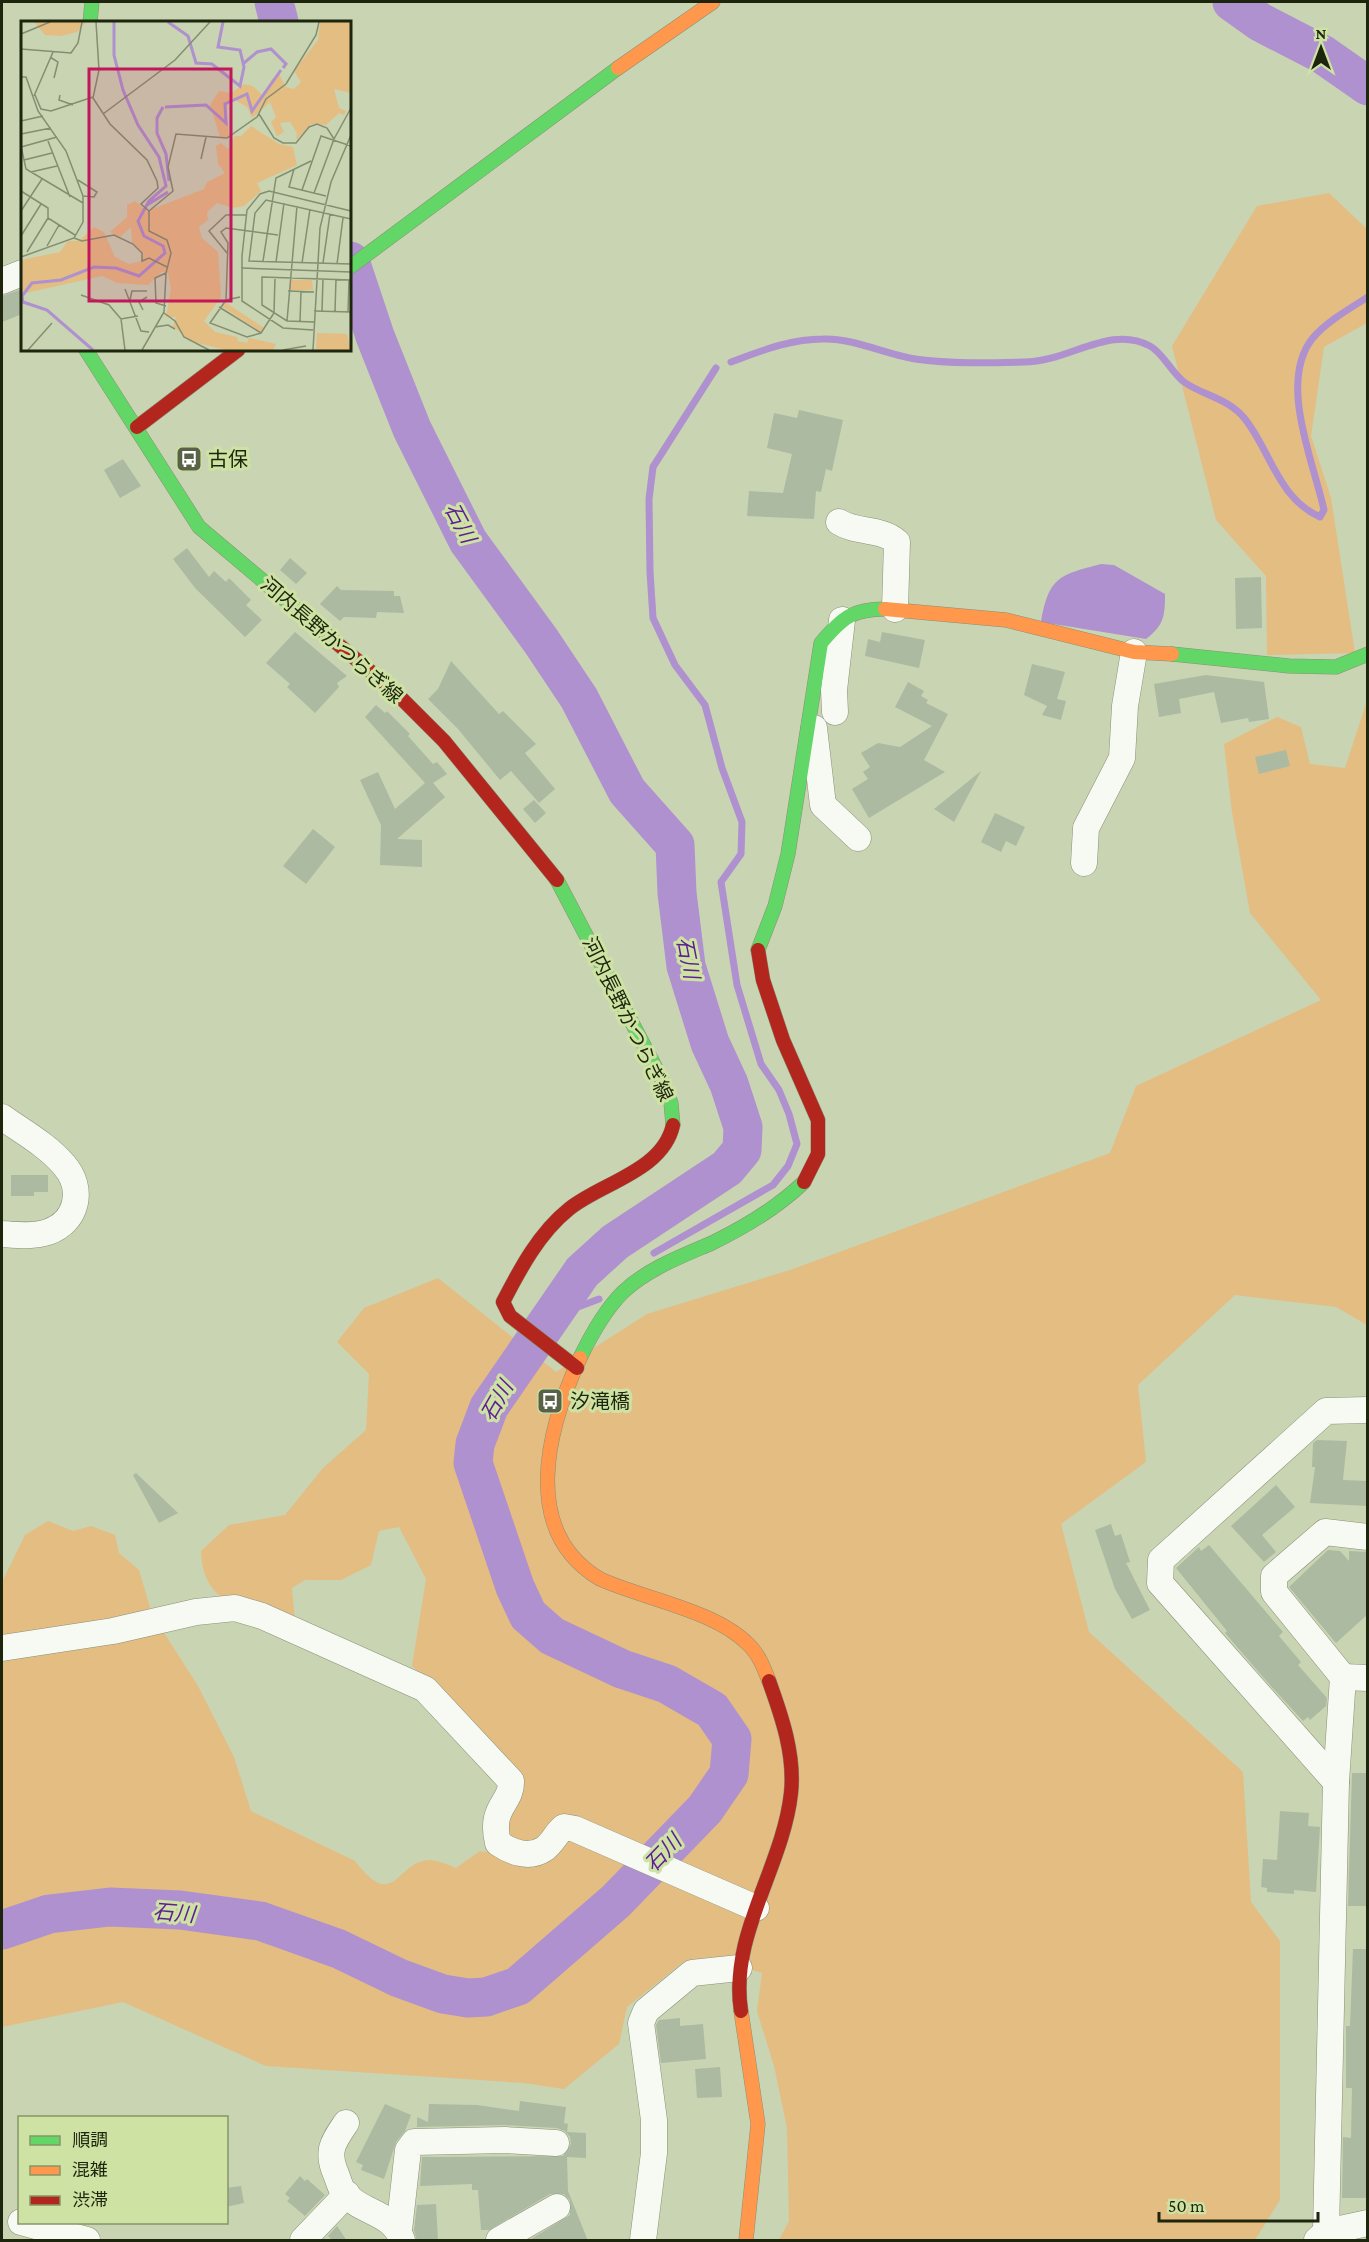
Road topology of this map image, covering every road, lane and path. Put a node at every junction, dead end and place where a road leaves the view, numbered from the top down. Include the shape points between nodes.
1 (92, 2) edge
2 (713, 2) edge
3 (90, 21) edge
4 (351, 266) edge
5 (21, 273) edge
6 (2, 281) edge
7 (87, 351) edge
8 (237, 351) edge
9 (137, 427) junction
10 (839, 522) dead end
11 (895, 609) junction
12 (842, 620) junction
13 (1134, 652) junction
14 (1368, 654) edge
15 (809, 712) junction
16 (835, 712) dead end
17 (858, 838) dead end
18 (1084, 863) dead end
19 (2, 1117) edge
20 (2, 1234) edge
21 (574, 1366) junction
22 (1368, 1410) edge
23 (1368, 1537) edge
24 (2, 1648) edge
25 (1355, 1678) edge
26 (1336, 1782) junction
27 (749, 1905) junction
28 (739, 1968) junction
29 (346, 2123) dead end
30 (556, 2143) dead end
31 (347, 2194) junction
32 (557, 2207) dead end
33 (2, 2217) edge
34 (18, 2221) edge
35 (1368, 2223) edge
36 (27, 2224) edge
37 (400, 2235) edge
38 (1321, 2236) edge
39 (87, 2241) edge
40 (303, 2241) edge
41 (499, 2241) edge
42 (643, 2241) edge
43 (746, 2241) edge

1 - 3 main road
2 - 4 main road via 636,54
5 - 6 street
7 - 9 main road, 河内長野かつらぎ線
8 - 9 main road
9 - 21 main road, 河内長野かつらぎ線 via 199,527 396,693 444,741 558,881 660,1076 674,1121 667,1144 648,1161 570,1209 537,1244 502,1302 510,1316
10 - 11 street via 887,535 897,542
11 - 12 main road via 851,613
11 - 13 main road via 1006,620
12 - 15 main road via 821,643
12 - 16 street
13 - 14 main road via 1336,667
13 - 18 street via 1122,758 1086,828
15 - 17 street via 817,739 823,805
15 - 21 main road via 782,884 758,948 763,980 783,1040 819,1120 821,1132 813,1172 790,1198 761,1218 660,1268 625,1291 603,1318
19 - 20 street via 65,1166 77,1197 73,1212 62,1226 46,1233
21 - 27 main road via 549,1443 547,1473 550,1507 575,1562 595,1575 726,1628 753,1649 773,1693 786,1734 792,1777 786,1822
22 - 26 street via 1326,1411 1161,1560 1160,1583
23 - 25 street via 1325,1532 1274,1576 1274,1592
24 - 27 street via 113,1631 171,1615 235,1608 262,1616 425,1689 511,1780 494,1827 498,1843 511,1852 528,1854 544,1849 564,1827 575,1829
25 - 26 street
26 - 38 street
27 - 28 main road
28 - 42 street via 692,1973 646,2011 640,2023 654,2120
28 - 43 main road via 738,1994 758,2124
29 - 31 street via 331,2146 333,2167
30 - 37 street via 414,2142 408,2150
31 - 37 street via 387,2218
31 - 40 street
32 - 41 street
33 - 34 street
35 - 38 street
36 - 39 street

